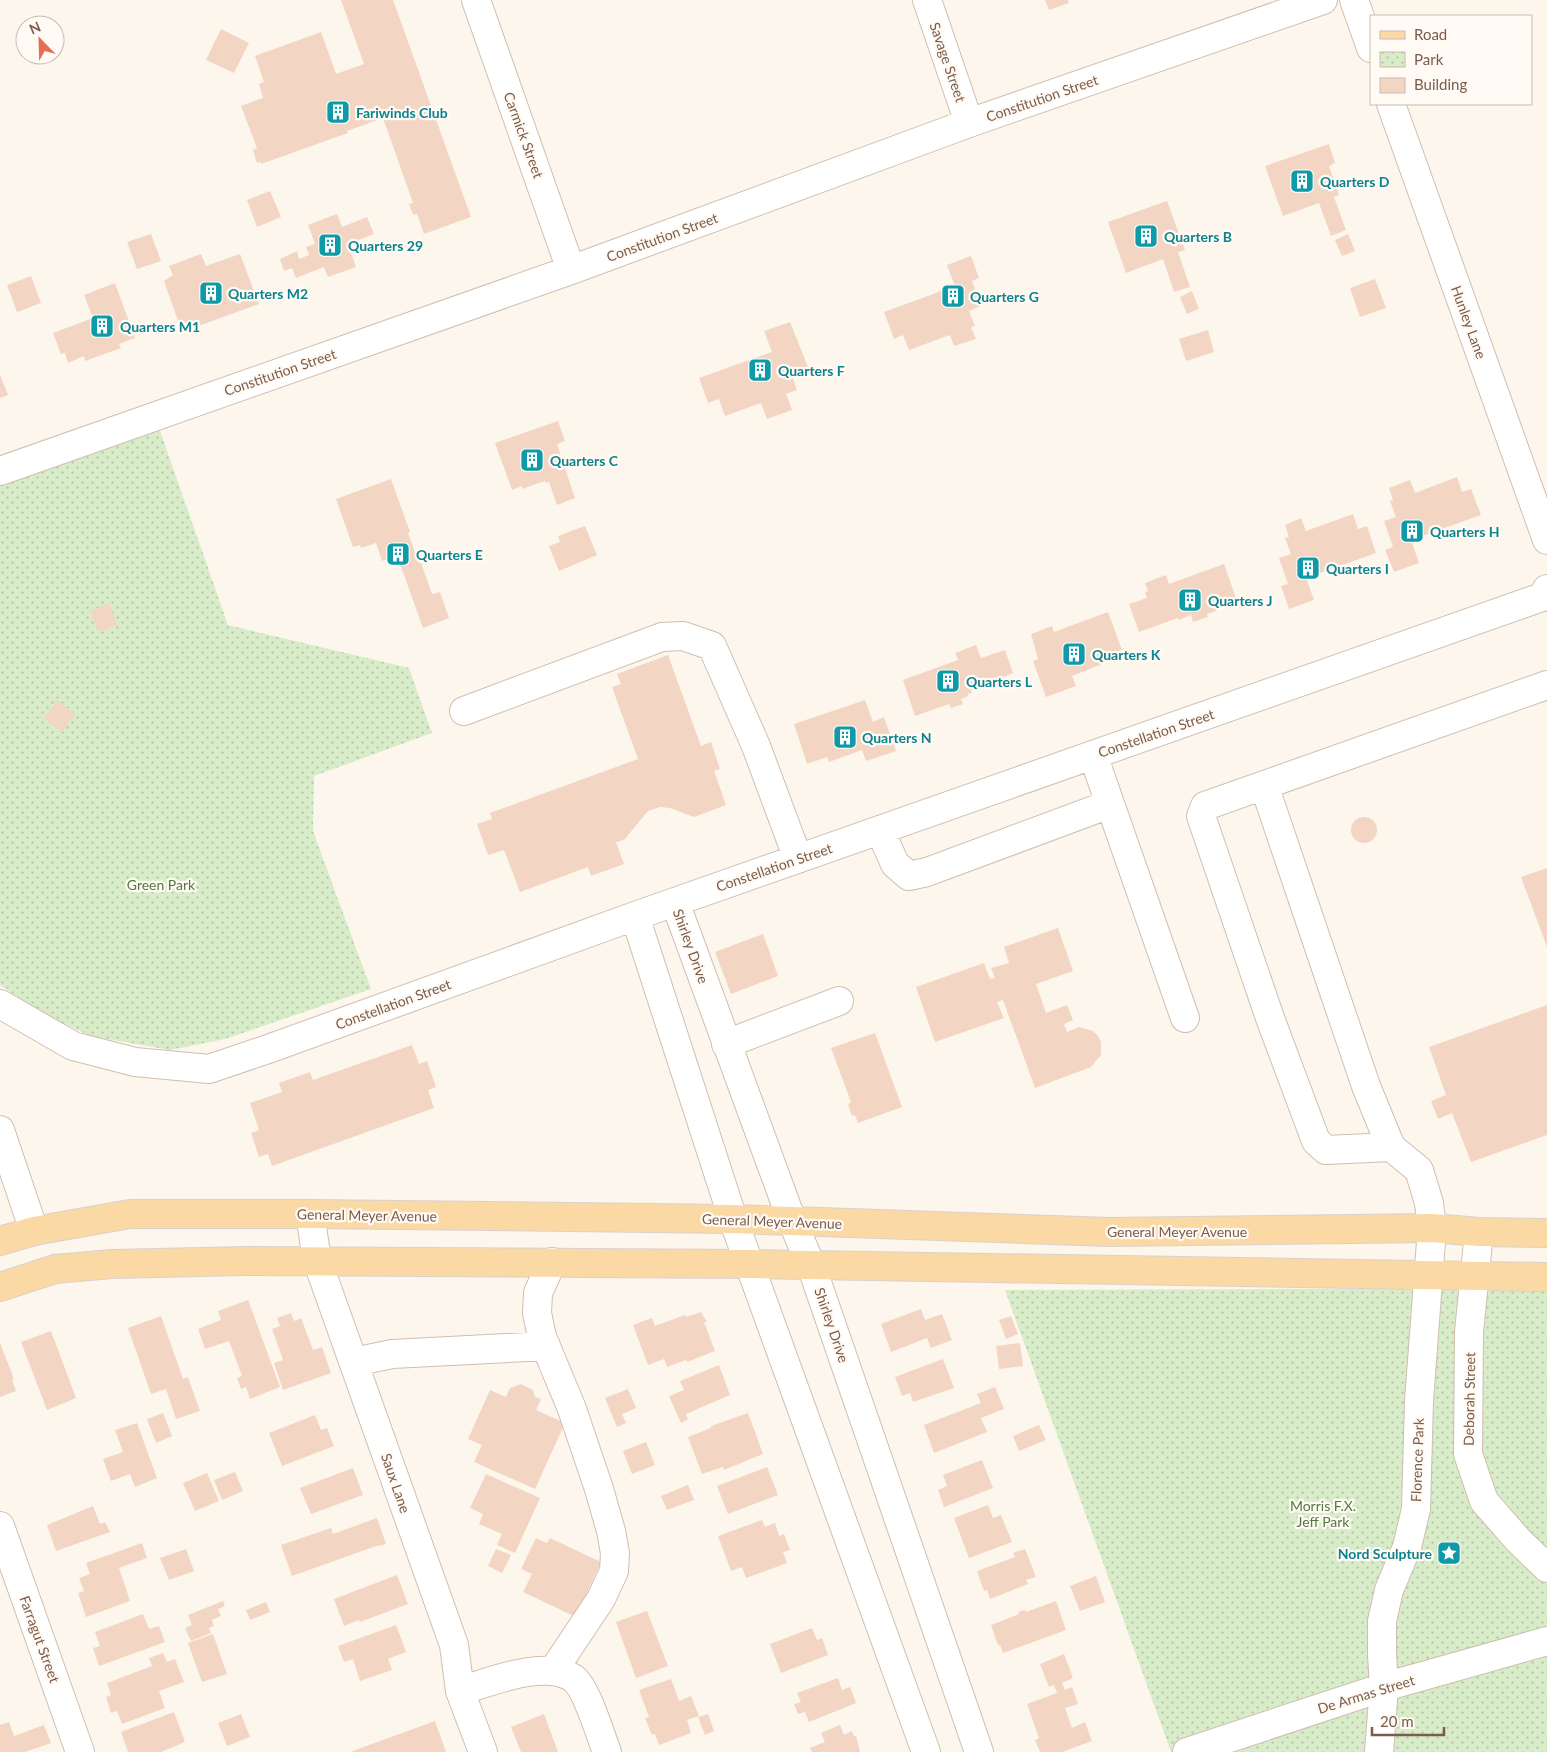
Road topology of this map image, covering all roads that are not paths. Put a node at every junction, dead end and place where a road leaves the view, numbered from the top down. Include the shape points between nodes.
1 (476, 0) edge
2 (927, 0) edge
3 (1323, 0) edge
4 (1354, 0) edge
5 (1370, 45) edge
6 (1391, 105) edge
7 (969, 123) junction
8 (572, 270) junction
9 (0, 471) edge
10 (1547, 540) edge
11 (1547, 589) edge
12 (1547, 685) edge
13 (464, 711) dead end
14 (1093, 755) junction
15 (1264, 785) junction
16 (1110, 804) junction
17 (880, 830) junction
18 (798, 859) junction
19 (675, 902) junction
20 (634, 916) junction
21 (839, 1001) dead end
22 (0, 1004) edge
23 (1185, 1018) dead end
24 (726, 1044) junction
25 (0, 1130) edge
26 (1391, 1147) junction
27 (310, 1214) junction
28 (733, 1219) junction
29 (792, 1221) junction
30 (1432, 1228) junction
31 (34, 1231) junction
32 (1479, 1232) junction
33 (1547, 1233) edge
34 (0, 1241) edge
35 (318, 1260) junction
36 (552, 1262) junction
37 (749, 1264) junction
38 (811, 1265) junction
39 (1429, 1276) junction
40 (1474, 1276) junction
41 (1547, 1277) edge
42 (0, 1286) edge
43 (546, 1346) junction
44 (354, 1362) junction
45 (0, 1526) edge
46 (1547, 1568) edge
47 (1547, 1641) edge
48 (553, 1671) junction
49 (1384, 1687) junction
50 (460, 1691) junction
51 (80, 1752) edge
52 (483, 1752) edge
53 (606, 1752) edge
54 (926, 1752) edge
55 (979, 1752) edge
56 (1187, 1752) edge
57 (1379, 1752) edge

1 - 8 street, Carmick Street
2 - 7 street, Savage Street
3 - 7 street, Constitution Street
4 - 5 street
6 - 10 street, Hunley Lane
7 - 8 street, Constitution Street
8 - 9 street, Constitution Street
11 - 14 street, Constellation Street via 1542,597
12 - 15 street
13 - 18 street via 662,638 683,636 712,646 756,746
14 - 16 street
14 - 17 street, Constellation Street
15 - 26 street via 1366,1086
15 - 26 street via 1205,806 1201,816 1270,1018 1316,1141 1326,1150
16 - 17 street via 909,876 895,864
16 - 23 street
17 - 18 street, Constellation Street
18 - 19 street, Constellation Street
19 - 20 street, Constellation Street
19 - 24 street, Shirley Drive
20 - 22 street, Constellation Street via 209,1069 135,1062 73,1046
20 - 28 street
21 - 24 street
24 - 29 street, Shirley Drive
25 - 31 street
26 - 30 street, Florence Park via 1419,1170 1429,1203
27 - 28 main road, General Meyer Avenue
27 - 31 main road, General Meyer Avenue via 130,1214
27 - 35 street, Saux Lane
28 - 29 main road, General Meyer Avenue
28 - 37 street
29 - 30 main road, General Meyer Avenue via 1109,1232
29 - 38 street, Shirley Drive
30 - 32 main road, General Meyer Avenue
30 - 39 street, Florence Park
31 - 34 main road, General Meyer Avenue
32 - 33 main road, General Meyer Avenue
32 - 40 street, Deborah Street
35 - 36 main road
35 - 42 main road via 112,1264 55,1269
35 - 44 street, Saux Lane
36 - 37 main road
36 - 43 street via 538,1293 537,1313
37 - 38 main road
37 - 54 street
38 - 39 main road
38 - 55 street, Shirley Drive
39 - 40 main road
39 - 49 street, Florence Park via 1419,1401 1416,1508 1407,1547 1389,1590 1382,1621
40 - 41 main road
40 - 46 street, Deborah Street via 1469,1332 1468,1454 1484,1501
43 - 44 street via 392,1354
43 - 48 street via 572,1408 599,1489 615,1552 614,1571 601,1599
44 - 50 street, Saux Lane via 454,1645
45 - 51 street, Farragut Street
47 - 49 street, De Armas Street
48 - 50 street via 528,1671
48 - 53 street via 574,1679 586,1698
49 - 56 street, De Armas Street
49 - 57 street, Florence Park
50 - 52 street, Saux Lane

